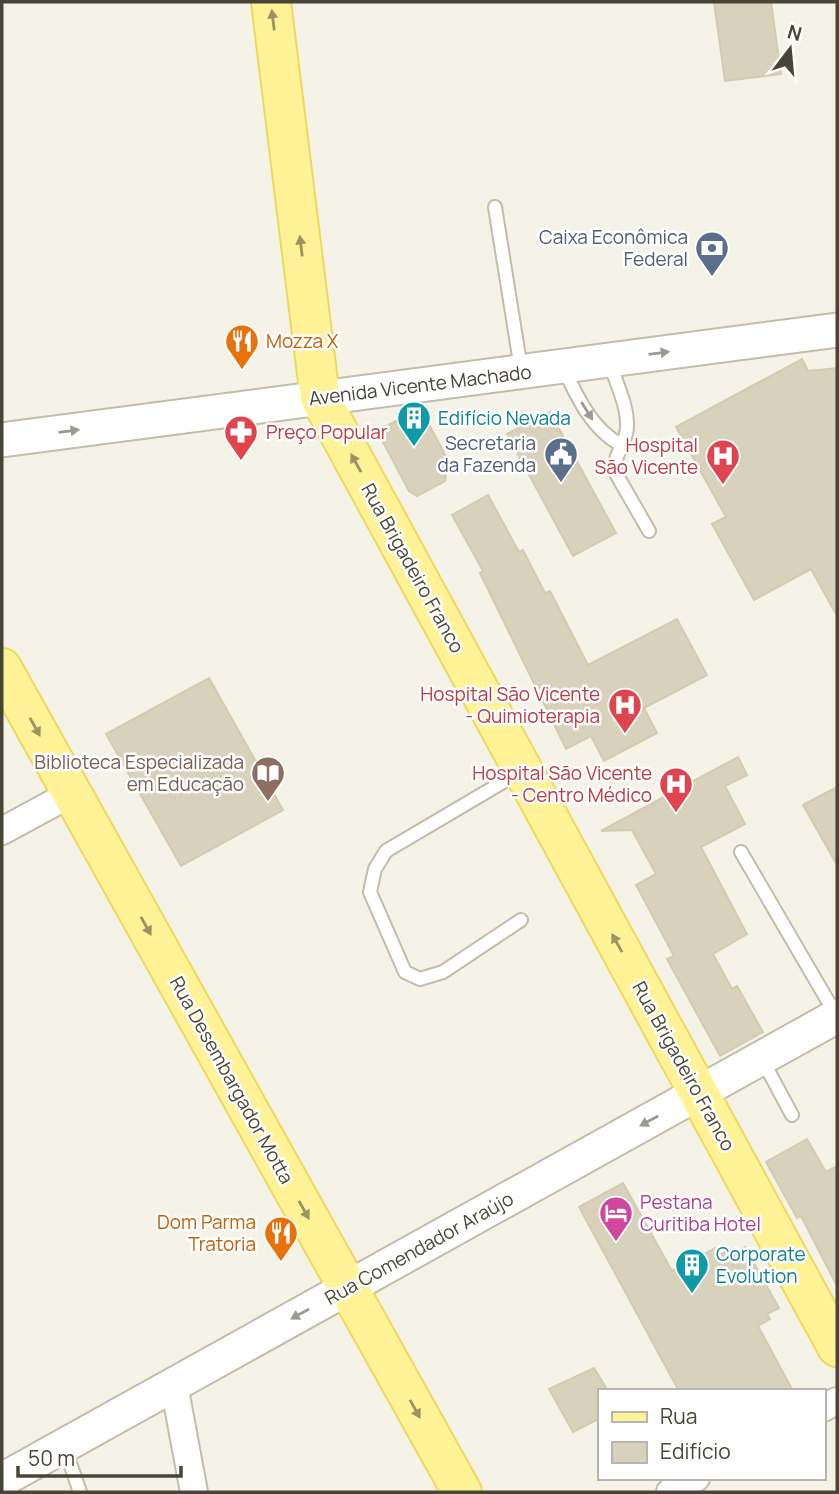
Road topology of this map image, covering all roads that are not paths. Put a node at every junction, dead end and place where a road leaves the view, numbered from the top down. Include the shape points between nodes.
1 (271, 2) edge
2 (495, 207) dead end
3 (837, 330) edge
4 (609, 360) junction
5 (563, 366) junction
6 (521, 372) junction
7 (320, 398) junction
8 (2, 440) edge
9 (621, 445) junction
10 (649, 531) dead end
11 (2, 668) edge
12 (523, 770) junction
13 (72, 793) junction
14 (2, 831) edge
15 (741, 852) dead end
16 (521, 920) dead end
17 (837, 1016) edge
18 (762, 1058) junction
19 (699, 1093) junction
20 (792, 1115) dead end
21 (348, 1288) junction
22 (837, 1347) edge
23 (174, 1385) junction
24 (64, 1446) junction
25 (2, 1480) edge
26 (692, 1480) edge
27 (455, 1489) edge
28 (80, 1492) edge
29 (194, 1492) edge
30 (670, 1492) edge

7 -> 1 main road, Rua Brigadeiro Franco
2 - 6 lane
4 -> 3 street, Avenida Vicente Machado
4 - 5 street, Avenida Vicente Machado
4 - 9 lane via 627,428
5 - 6 street, Avenida Vicente Machado
5 -> 9 lane via 597,427
6 - 7 street, Avenida Vicente Machado
8 -> 7 street, Avenida Vicente Machado
12 -> 7 main road, Rua Brigadeiro Franco
9 - 10 lane via 614,470
11 -> 13 main road, Rua Desembargador Motta
12 - 16 lane via 386,851 375,869 370,892 405,972 419,979 443,972
19 -> 12 main road, Rua Brigadeiro Franco
13 - 14 street
13 -> 21 main road, Rua Desembargador Motta
15 - 17 lane
17 - 18 street, Rua Comendador Araújo
18 - 19 street, Rua Comendador Araújo
18 - 20 lane
19 -> 21 street, Rua Comendador Araújo
19 - 22 main road, Rua Brigadeiro Franco
21 -> 23 street, Rua Comendador Araújo
21 -> 27 main road, Rua Desembargador Motta
23 - 24 street, Rua Comendador Araújo
23 - 29 street
24 - 25 street, Rua Comendador Araújo
24 - 28 lane
26 - 30 street

